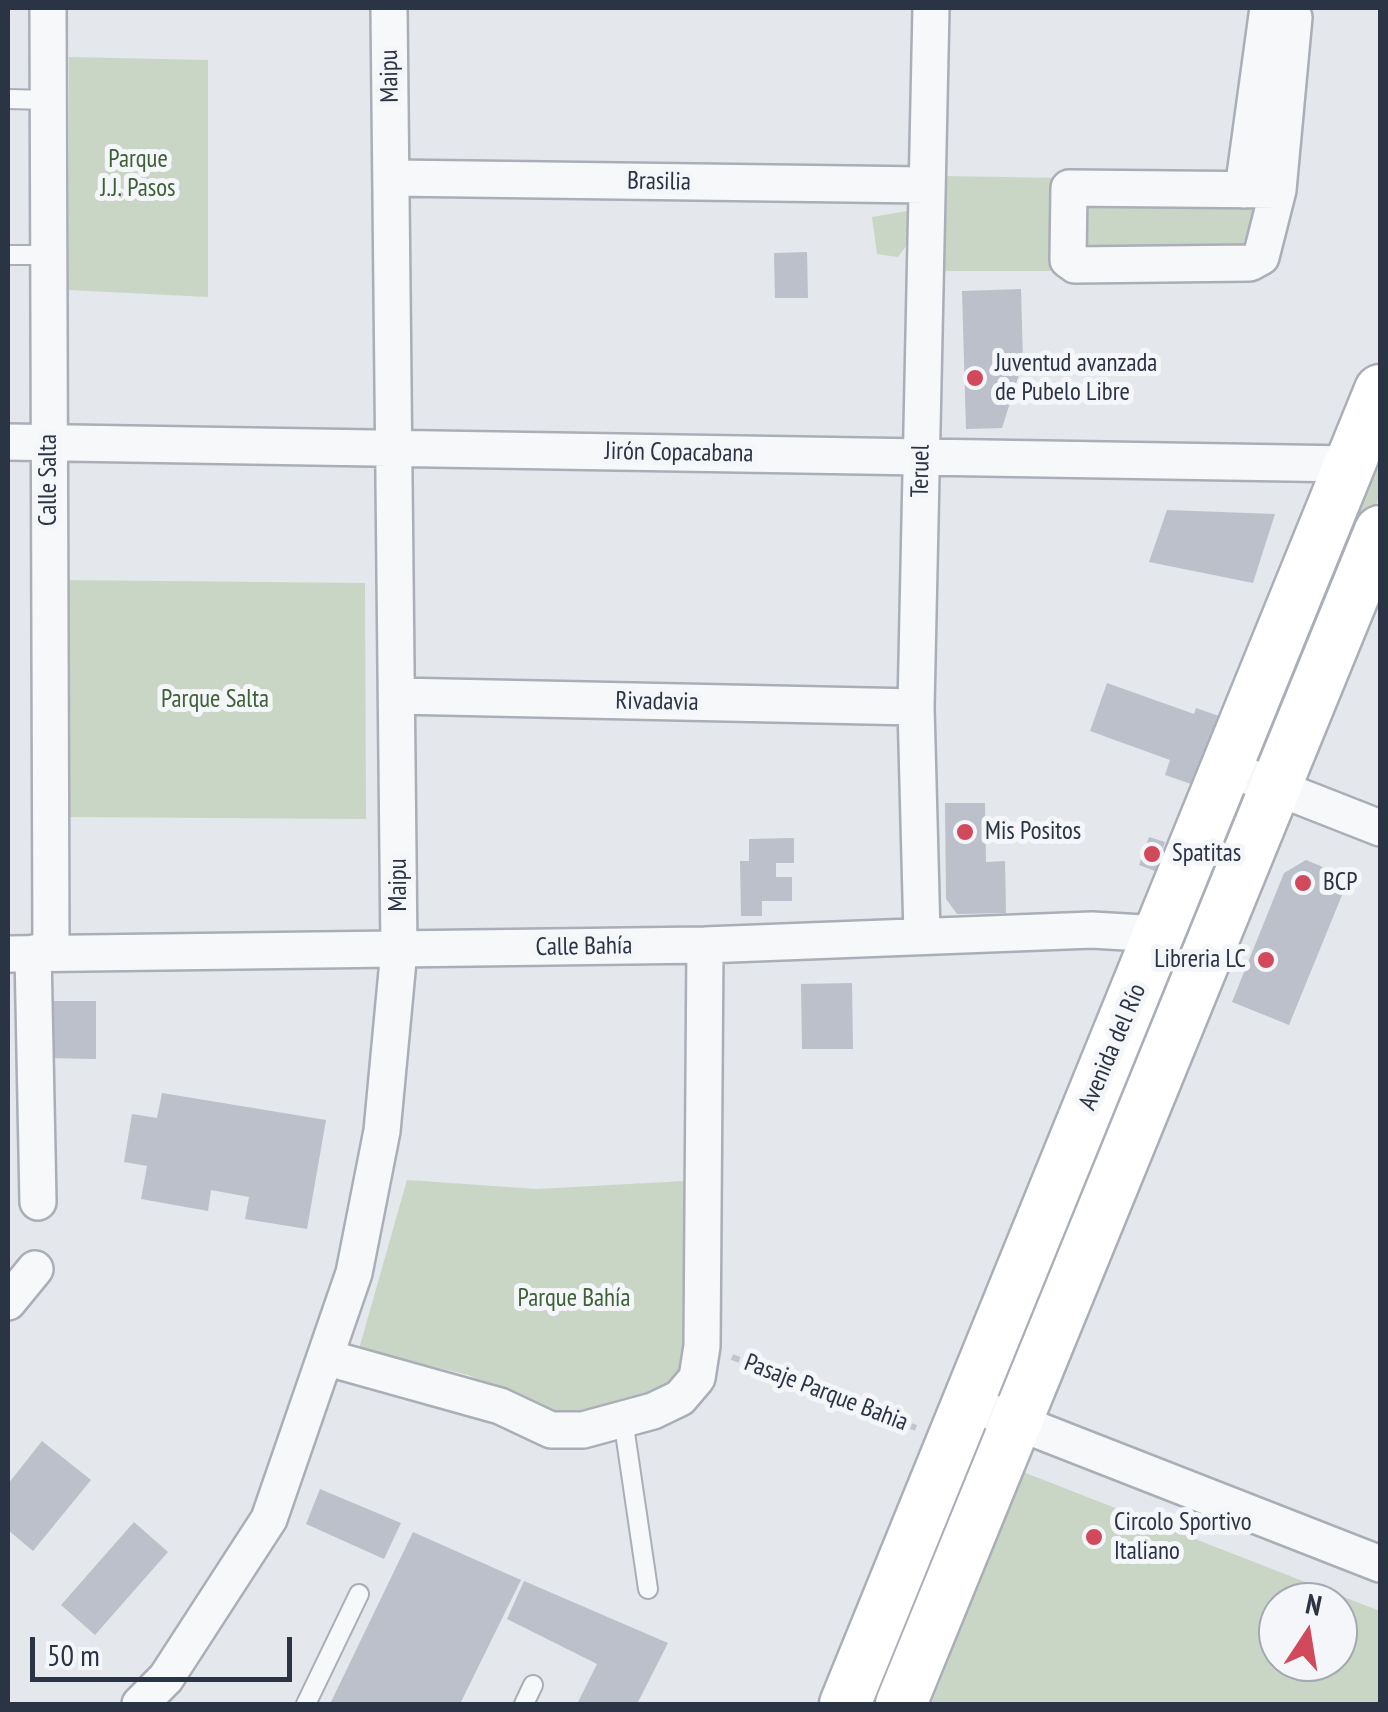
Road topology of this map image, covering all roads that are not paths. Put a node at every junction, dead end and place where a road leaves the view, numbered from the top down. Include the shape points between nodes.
1 (48, 8) edge
2 (389, 8) edge
3 (930, 8) edge
4 (1268, 8) edge
5 (1290, 8) edge
6 (8, 99) edge
7 (48, 100) junction
8 (392, 178) junction
9 (925, 186) junction
10 (1243, 190) junction
11 (1278, 190) junction
12 (8, 254) edge
13 (48, 255) junction
14 (1380, 390) edge
15 (8, 442) edge
16 (49, 443) junction
17 (396, 448) junction
18 (921, 457) junction
19 (1350, 464) junction
20 (1380, 532) edge
21 (397, 696) junction
22 (916, 707) junction
23 (1227, 768) junction
24 (1278, 788) junction
25 (1380, 828) edge
26 (1160, 934) junction
27 (922, 935) junction
28 (704, 946) junction
29 (400, 950) junction
30 (30, 953) edge
31 (38, 1202) dead end
32 (35, 1269) dead end
33 (8, 1302) edge
34 (328, 1358) junction
35 (623, 1420) junction
36 (957, 1421) junction
37 (1014, 1421) junction
38 (1380, 1564) edge
39 (648, 1590) dead end
40 (359, 1594) dead end
41 (533, 1685) dead end
42 (140, 1704) edge
43 (306, 1704) edge
44 (524, 1704) edge
45 (845, 1704) edge
46 (901, 1704) edge

1 - 7 street, Calle Salta
2 - 8 street, Maipu
3 - 9 street, Teruel
4 - 10 street
5 - 11 street
6 - 7 lane
7 - 13 street, Calle Salta
8 - 9 street, Brasilia
8 - 17 street, Maipu
9 - 18 street, Teruel
10 - 11 street
10 - 11 street via 1069,188 1068,260 1250,263 1261,258
12 - 13 lane
13 - 16 street, Calle Salta
14 - 19 main road, Avenida del Río
15 - 16 street, Jirón Copacabana
16 - 17 street, Jirón Copacabana
16 - 30 street, Calle Salta
17 - 18 street, Jirón Copacabana
17 - 21 street, Maipu
18 - 19 street, Jirón Copacabana
18 - 22 street, Teruel
19 - 23 main road, Avenida del Río
20 - 24 main road, Avenida del Río
21 - 22 street, Rivadavia
21 - 29 street, Maipu
22 - 27 street, Teruel
23 - 24 street
23 - 26 main road, Avenida del Río
24 - 25 street
24 - 37 main road, Avenida del Río
26 - 27 street, Calle Bahía
26 - 36 main road, Avenida del Río
27 - 28 street, Calle Bahía
28 - 29 street, Calle Bahía
28 - 35 street via 697,1378 680,1398
29 - 30 street, Calle Bahía
29 - 34 street, Maipu via 372,1190
30 - 31 street, Calle Salta
32 - 33 street
34 - 35 street via 500,1406 551,1430
34 - 42 street, Maipu via 269,1519 166,1678
35 - 39 lane
36 - 37 street
36 - 45 main road, Avenida del Río
37 - 38 street
37 - 46 main road, Avenida del Río
40 - 43 lane
41 - 44 lane

